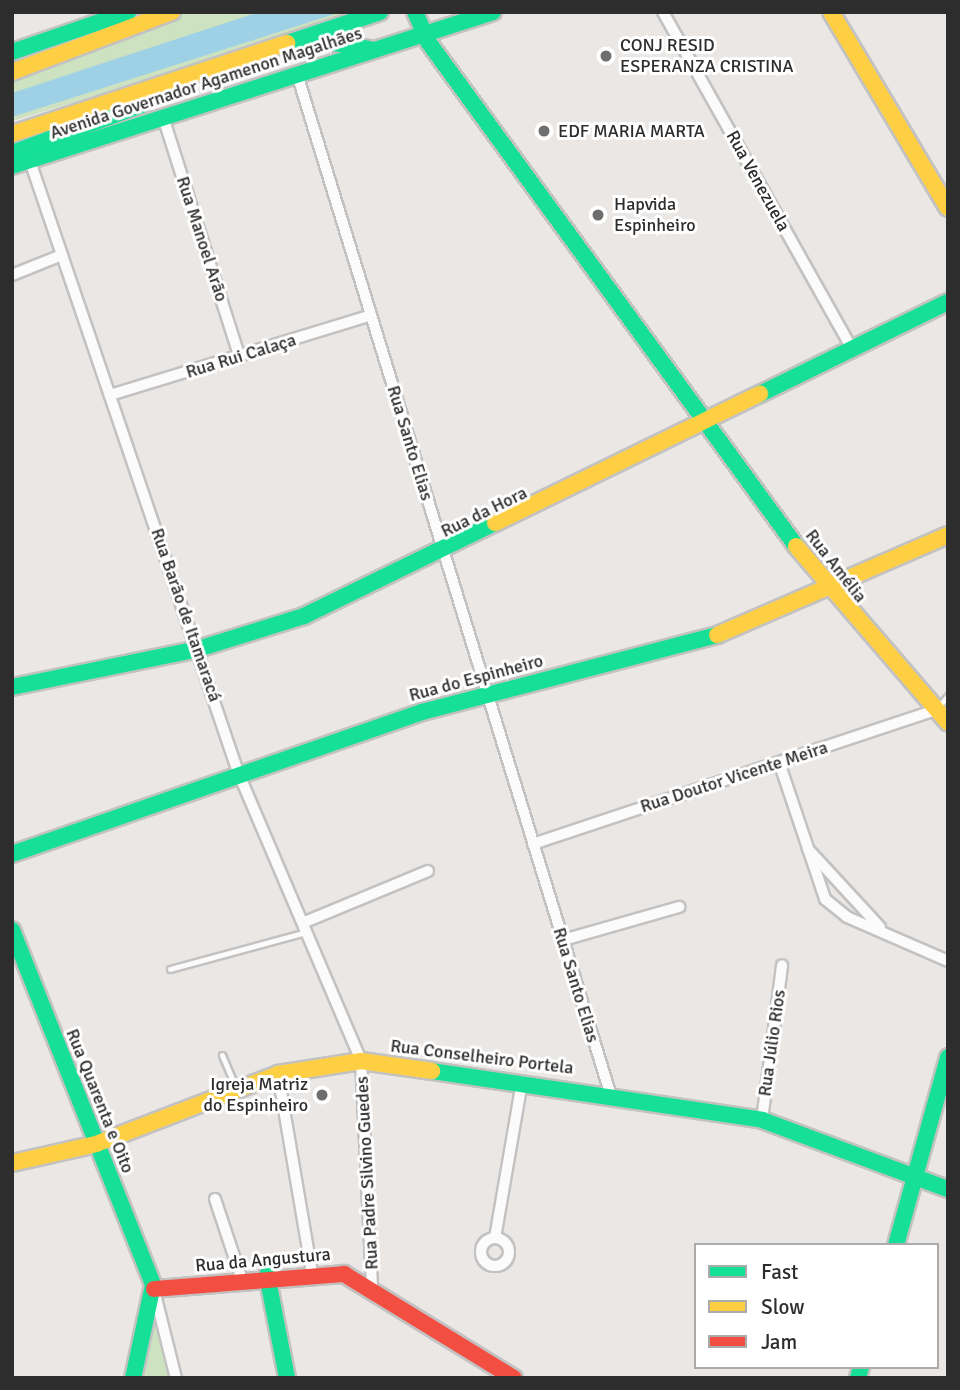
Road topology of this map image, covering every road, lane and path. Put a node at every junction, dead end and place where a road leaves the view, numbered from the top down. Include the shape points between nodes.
1 (102, 12) edge
2 (128, 12) edge
3 (172, 12) edge
4 (380, 12) edge
5 (415, 12) edge
6 (493, 12) edge
7 (663, 12) edge
8 (831, 12) edge
9 (423, 32) junction
10 (304, 38) junction
11 (12, 43) edge
12 (269, 49) junction
13 (369, 49) junction
14 (12, 52) edge
15 (12, 72) edge
16 (297, 74) junction
17 (164, 120) junction
18 (12, 134) edge
19 (12, 153) edge
20 (30, 161) junction
21 (12, 166) edge
22 (948, 208) edge
23 (62, 255) junction
24 (12, 275) edge
25 (948, 302) edge
26 (371, 315) junction
27 (853, 350) junction
28 (240, 358) junction
29 (110, 395) junction
30 (704, 424) junction
31 (948, 535) edge
32 (444, 553) junction
33 (829, 592) junction
34 (198, 649) junction
35 (12, 687) edge
36 (486, 693) junction
37 (948, 696) edge
38 (935, 710) junction
39 (948, 723) edge
40 (779, 762) junction
41 (238, 772) junction
42 (533, 844) junction
43 (803, 844) junction
44 (12, 854) edge
45 (428, 871) dead end
46 (679, 907) dead end
47 (307, 927) junction
48 (12, 930) edge
49 (883, 932) junction
50 (563, 940) junction
51 (948, 961) edge
52 (782, 965) dead end
53 (170, 969) dead end
54 (222, 1055) dead end
55 (948, 1058) edge
56 (361, 1061) junction
57 (278, 1074) junction
58 (522, 1081) junction
59 (237, 1090) junction
60 (610, 1093) junction
61 (762, 1120) junction
62 (96, 1144) junction
63 (12, 1163) edge
64 (916, 1178) junction
65 (948, 1189) edge
66 (215, 1199) dead end
67 (495, 1238) dead end
68 (897, 1243) edge
69 (312, 1272) junction
70 (267, 1275) junction
71 (242, 1280) junction
72 (372, 1285) junction
73 (154, 1287) junction
74 (133, 1378) edge
75 (176, 1378) edge
76 (287, 1378) edge
77 (514, 1378) edge

1 - 11 main road
2 - 14 main road
3 - 15 main road
4 - 10 main road, Avenida Governador Agamenon Magalhães
5 - 9 main road, Rua Amélia
6 - 9 main road, Avenida Governador Agamenon Magalhães
7 - 27 street, Rua Venezuela
8 - 22 main road
9 - 13 main road, Avenida Governador Agamenon Magalhães
9 - 30 main road, Rua Amélia
10 - 12 main road, Avenida Governador Agamenon Magalhães
10 - 13 main road
12 - 18 main road, Avenida Governador Agamenon Magalhães
12 - 19 main road via 165,97
13 - 16 main road, Avenida Governador Agamenon Magalhães
16 - 17 main road, Avenida Governador Agamenon Magalhães
16 - 26 street, Rua Santo Elias
17 - 20 main road, Avenida Governador Agamenon Magalhães
17 - 28 street, Rua Manoel Arão
20 - 21 main road, Avenida Governador Agamenon Magalhães
20 - 23 street, Rua Barão de Itamaracá
23 - 24 street
23 - 29 street, Rua Barão de Itamaracá
25 - 27 main road, Rua da Hora
26 - 28 street, Rua Rui Calaça
26 - 32 street, Rua Santo Elias
27 - 30 main road, Rua da Hora
28 - 29 street, Rua Rui Calaça
29 - 34 street, Rua Barão de Itamaracá
30 - 32 main road, Rua da Hora
30 - 33 main road, Rua Amélia
31 - 33 main road, Rua do Espinheiro
32 - 34 main road, Rua da Hora via 304,616
32 - 36 street, Rua Santo Elias
33 - 36 main road, Rua do Espinheiro via 738,630
33 - 38 main road, Rua Amélia
34 - 35 main road, Rua da Hora
34 - 41 street, Rua Barão de Itamaracá
36 - 41 main road, Rua do Espinheiro
36 - 42 street, Rua Santo Elias
37 - 38 lane
38 - 39 main road, Rua Amélia
38 - 40 street, Rua Doutor Vicente Meira
40 - 42 street, Rua Doutor Vicente Meira
40 - 43 street
41 - 44 main road, Rua do Espinheiro
41 - 47 street, Rua Barão de Itamaracá
42 - 50 street, Rua Santo Elias
43 - 49 street
43 - 49 street via 831,905
45 - 47 street
46 - 50 street
47 - 53 lane
47 - 56 street, Rua Barão de Itamaracá
48 - 62 main road, Rua Quarenta e Oito
49 - 51 street
50 - 60 street, Rua Santo Elias
52 - 61 street, Rua Júlio Rios
54 - 59 lane
55 - 64 main road
56 - 57 main road, Rua Conselheiro Portela
56 - 58 main road, Rua Conselheiro Portela
56 - 72 street, Rua Padre Silvino Guedes
57 - 59 main road, Rua Conselheiro Portela
57 - 69 street
58 - 60 main road, Rua Conselheiro Portela
58 - 67 street
59 - 62 main road, Rua Conselheiro Portela
60 - 61 main road, Rua Conselheiro Portela
61 - 64 main road, Rua Conselheiro Portela
62 - 63 main road, Rua Conselheiro Portela
62 - 73 main road, Rua Quarenta e Oito
64 - 65 main road, Rua Conselheiro Portela
64 - 68 main road
66 - 71 street
69 - 70 main road, Rua da Angustura
69 - 72 main road, Rua da Angustura via 332,1271
70 - 71 main road, Rua da Angustura
70 - 76 main road
71 - 73 main road, Rua da Angustura
72 - 77 main road, Rua da Angustura
73 - 74 main road
73 - 75 street, Rua Quarenta e Oito

